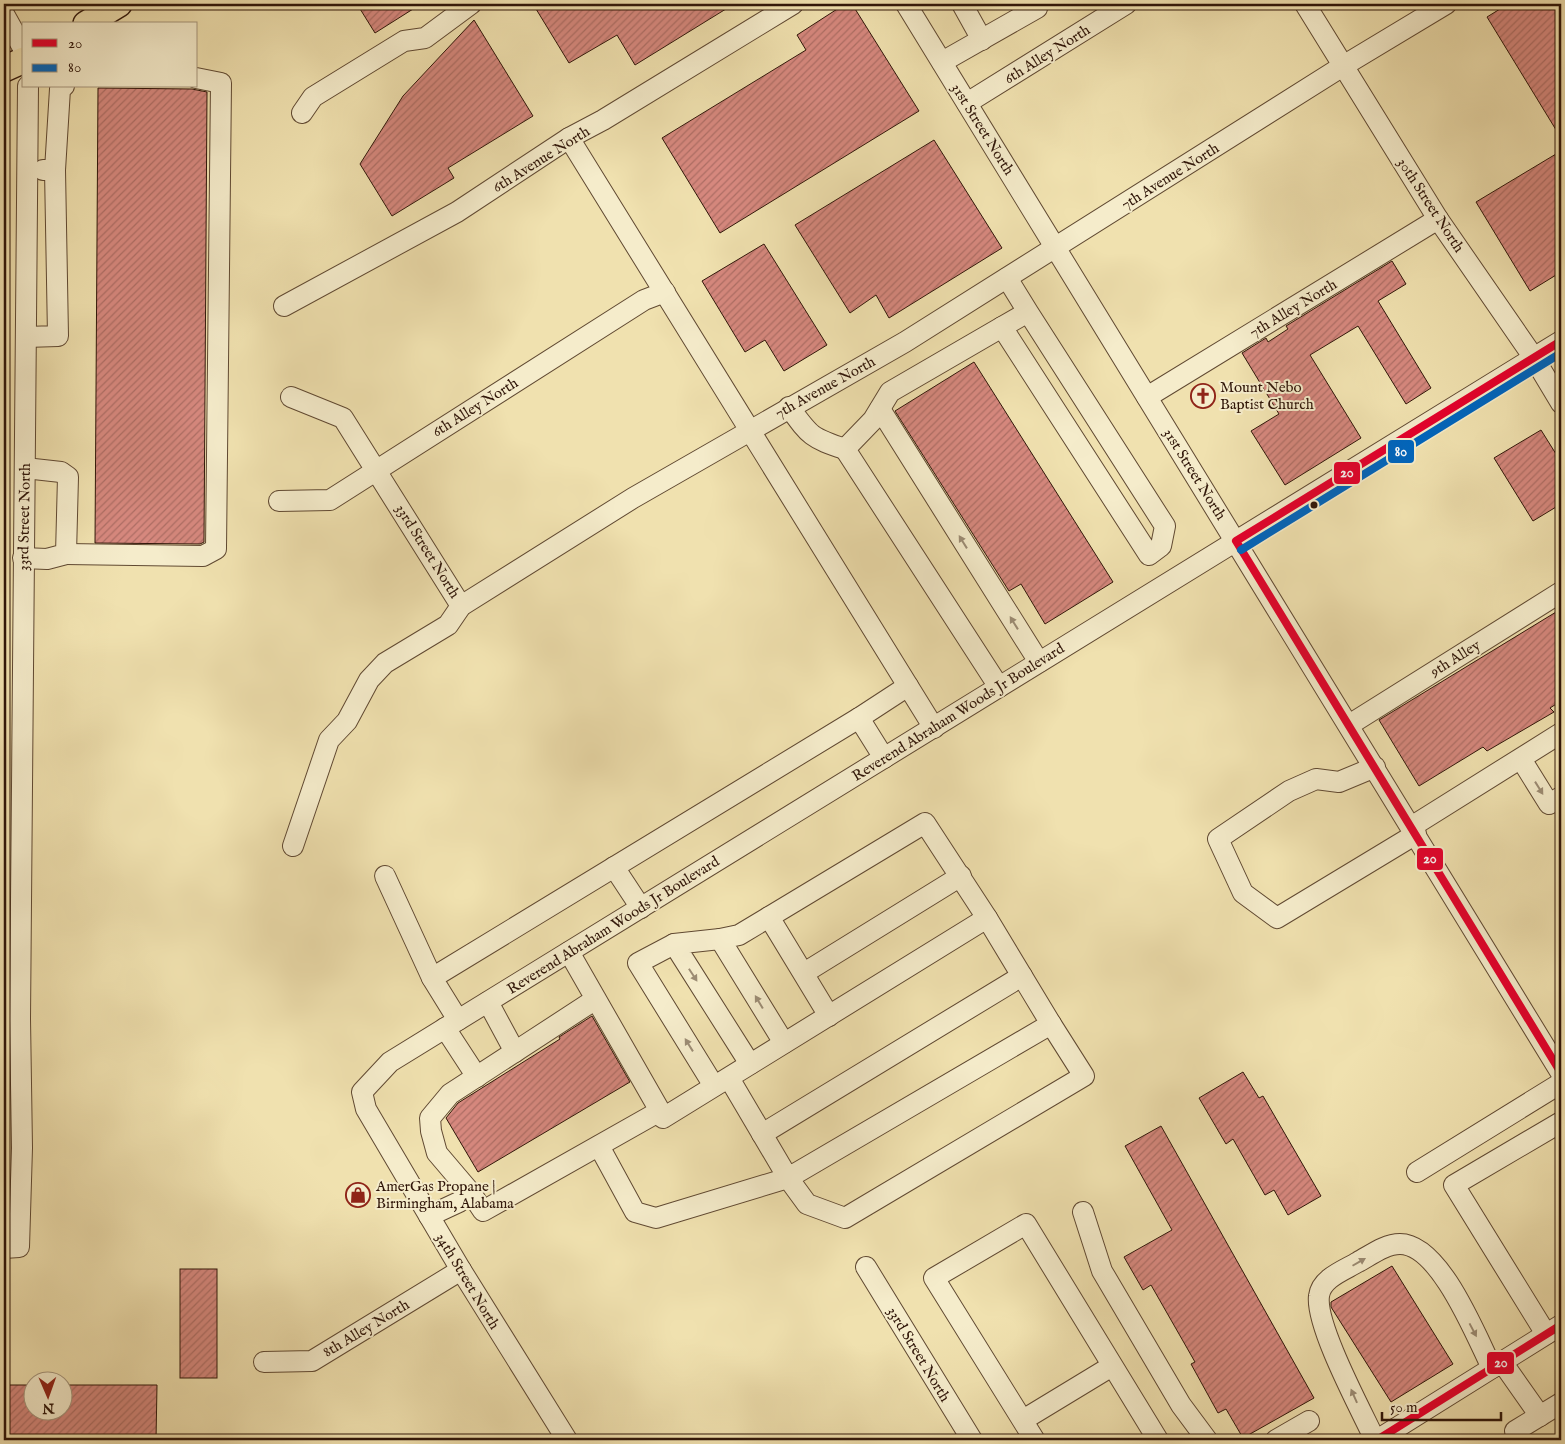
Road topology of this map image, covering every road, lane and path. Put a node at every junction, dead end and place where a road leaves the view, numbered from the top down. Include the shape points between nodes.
1 (119, 4) edge
2 (471, 4) edge
3 (793, 4) edge
4 (906, 4) edge
5 (962, 4) edge
6 (1037, 4) edge
7 (1126, 4) edge
8 (1305, 4) edge
9 (1446, 4) edge
10 (4, 14) edge
11 (89, 22) edge
12 (982, 40) junction
13 (22, 46) edge
14 (22, 61) edge
15 (942, 62) junction
16 (1342, 66) junction
17 (4, 69) edge
18 (198, 78) edge
19 (28, 88) edge
20 (62, 88) edge
21 (967, 102) junction
22 (302, 113) dead end
23 (569, 138) junction
24 (28, 170) junction
25 (55, 170) junction
26 (1438, 219) junction
27 (27, 239) junction
28 (56, 239) junction
29 (1055, 246) junction
30 (1007, 278) junction
31 (664, 292) junction
32 (284, 306) dead end
33 (1028, 312) junction
34 (1002, 327) junction
35 (26, 337) junction
36 (1561, 341) edge
37 (1534, 358) junction
38 (291, 397) dead end
39 (1147, 397) junction
40 (1561, 403) edge
41 (789, 407) junction
42 (880, 409) junction
43 (749, 429) junction
44 (846, 449) junction
45 (25, 468) junction
46 (377, 469) junction
47 (279, 501) dead end
48 (1236, 541) junction
49 (66, 554) junction
50 (1150, 555) junction
51 (23, 558) junction
52 (1168, 583) junction
53 (1561, 592) edge
54 (461, 606) junction
55 (1040, 662) junction
56 (908, 686) junction
57 (999, 687) junction
58 (859, 718) junction
59 (1349, 725) junction
60 (934, 728) junction
61 (1561, 733) edge
62 (884, 758) junction
63 (1521, 759) junction
64 (1375, 767) junction
65 (1561, 797) edge
66 (1414, 830) junction
67 (293, 846) dead end
68 (614, 867) junction
69 (386, 876) dead end
70 (961, 876) junction
71 (641, 908) junction
72 (770, 917) junction
73 (987, 918) junction
74 (720, 938) junction
75 (674, 944) junction
76 (569, 952) junction
77 (804, 973) junction
78 (1022, 976) junction
79 (432, 978) junction
80 (596, 1000) junction
81 (488, 1002) junction
82 (829, 1016) junction
83 (452, 1024) junction
84 (1050, 1024) junction
85 (784, 1043) junction
86 (515, 1052) junction
87 (750, 1064) junction
88 (1561, 1073) edge
89 (477, 1077) junction
90 (721, 1082) junction
91 (1561, 1083) edge
92 (362, 1092) joint
93 (660, 1112) junction
94 (1561, 1122) edge
95 (762, 1134) junction
96 (599, 1146) junction
97 (1417, 1172) dead end
98 (788, 1178) junction
99 (471, 1192) junction
100 (1083, 1212) dead end
101 (429, 1216) junction
102 (11, 1247) edge
103 (866, 1268) dead end
104 (461, 1270) junction
105 (1554, 1330) edge
106 (264, 1362) dead end
107 (1497, 1365) junction
108 (1112, 1366) junction
109 (1561, 1403) edge
110 (1540, 1416) junction
111 (1023, 1420) junction
112 (1309, 1421) dead end
113 (567, 1440) edge
114 (972, 1440) edge
115 (1031, 1440) edge
116 (1158, 1440) edge
117 (1207, 1440) edge
118 (1276, 1440) edge
119 (1376, 1440) edge
120 (1521, 1440) edge

1 - 11 main road
2 - 22 street via 425,38 404,41 313,97
3 - 23 street, 6th Avenue North
4 - 15 street, 31st Street North
5 - 12 street
6 - 12 street via 1037,8
7 - 21 street, 6th Alley North
8 - 16 street, 30th Street North
9 - 16 street, 7th Avenue North
10 - 13 street
12 - 15 street
14 - 17 main road
15 - 21 street, 31st Street North
16 - 26 street, 30th Street North
16 - 29 street, 7th Avenue North
18 - 49 street via 221,83 216,549 204,556
19 - 24 street, 33rd Street North
20 - 25 street
21 - 29 street, 31st Street North
23 - 31 street
23 - 32 street, 6th Avenue North via 457,212
24 - 25 street
24 - 27 street, 33rd Street North
25 - 28 street
26 - 37 street, 30th Street North
26 - 39 street, 7th Alley North
27 - 28 street
27 - 35 street, 33rd Street North
28 - 35 street via 58,336
29 - 30 street, 7th Avenue North
29 - 39 street, 31st Street North
30 - 33 street
30 - 41 street, 7th Avenue North via 905,342
31 - 43 street
31 - 46 street, 6th Alley North via 644,300
33 - 34 street
33 - 50 street via 1165,526 1161,546
34 - 42 street via 890,392
34 - 50 street
35 - 45 street, 33rd Street North
36 - 37 street, Reverend Abraham Woods Jr Boulevard
37 - 40 street, 30th Street North
37 - 48 street, Reverend Abraham Woods Jr Boulevard
38 - 46 street, 33rd Street North via 343,418
39 - 48 street, 31st Street North
41 - 43 street, 7th Avenue North
41 - 44 street via 809,434 822,442
42 - 44 street
55 -> 42 street
43 - 54 street, 7th Avenue North
43 - 56 street
44 - 57 street
45 - 49 street via 61,472 68,477
45 - 51 street, 33rd Street North
46 - 47 street, 6th Alley North via 330,500
46 - 54 street, 33rd Street North
48 - 52 street, Reverend Abraham Woods Jr Boulevard
48 - 59 street, 31st Street North
49 - 51 street via 47,559
50 - 52 street
51 - 102 street, 33rd Street North via 22,1148
52 - 55 street, Reverend Abraham Woods Jr Boulevard
53 - 59 street, 9th Alley
54 - 67 street, 7th Avenue North via 448,625 385,663 369,680 348,721 329,740
55 - 57 street, Reverend Abraham Woods Jr Boulevard
56 - 58 street
56 - 60 street
57 - 60 street, Reverend Abraham Woods Jr Boulevard
58 - 62 street
58 - 68 street
59 - 64 street, 31st Street North
60 - 62 street, Reverend Abraham Woods Jr Boulevard
61 - 63 street
62 - 71 street, Reverend Abraham Woods Jr Boulevard
63 -> 65 street via 1549,804
63 - 66 street
64 - 66 street, 31st Street North
64 - 66 street via 1339,782 1316,779 1289,791 1218,839 1243,893 1278,918
66 - 88 street, 31st Street North
68 - 71 street
68 - 79 street
69 - 79 street
70 - 72 street via 925,823
70 - 73 street
70 - 77 street
71 - 76 street, Reverend Abraham Woods Jr Boulevard
72 - 74 street via 739,935
72 - 77 street
73 - 78 street
73 - 82 street
74 - 75 street
85 -> 74 street
75 -> 87 street
90 -> 75 street via 638,963
76 - 80 street
76 - 81 street, Reverend Abraham Woods Jr Boulevard
77 - 82 street
78 - 84 street
78 - 95 street
79 - 83 street
80 - 86 street
80 - 93 street
81 - 83 street, Reverend Abraham Woods Jr Boulevard
81 - 86 street
82 - 85 street
83 - 89 street
83 - 92 street, Reverend Abraham Woods Jr Boulevard via 390,1062
84 - 98 street
84 - 98 street via 1084,1076 845,1218 808,1204
85 - 87 street
86 - 89 street
87 - 90 street
89 - 99 street via 450,1094 430,1118 437,1153
90 - 93 street via 663,1118
90 - 95 street
91 - 97 street
92 - 101 street, 34th Street North via 366,1109
93 - 96 street
94 - 105 street via 1454,1185
95 - 98 street
96 - 98 street via 635,1212 656,1218
96 - 99 street via 483,1211
99 - 101 street via 459,1202
100 - 117 street via 1102,1271 1181,1405
101 - 104 street, 34th Street North
103 - 114 street, 33rd Street North
104 - 106 street, 8th Alley North via 312,1361
104 - 113 street, 34th Street North
105 - 107 street
107 - 110 street
107 - 119 street
119 -> 107 street via 1322,1323 1319,1296 1323,1285 1336,1275 1383,1248 1400,1244 1416,1248 1427,1256 1448,1283
108 - 111 street
108 - 111 street via 1026,1224 934,1278
108 - 116 street
109 - 110 street
110 - 120 street via 1515,1432
111 - 115 street via 1034,1438
112 - 118 street

